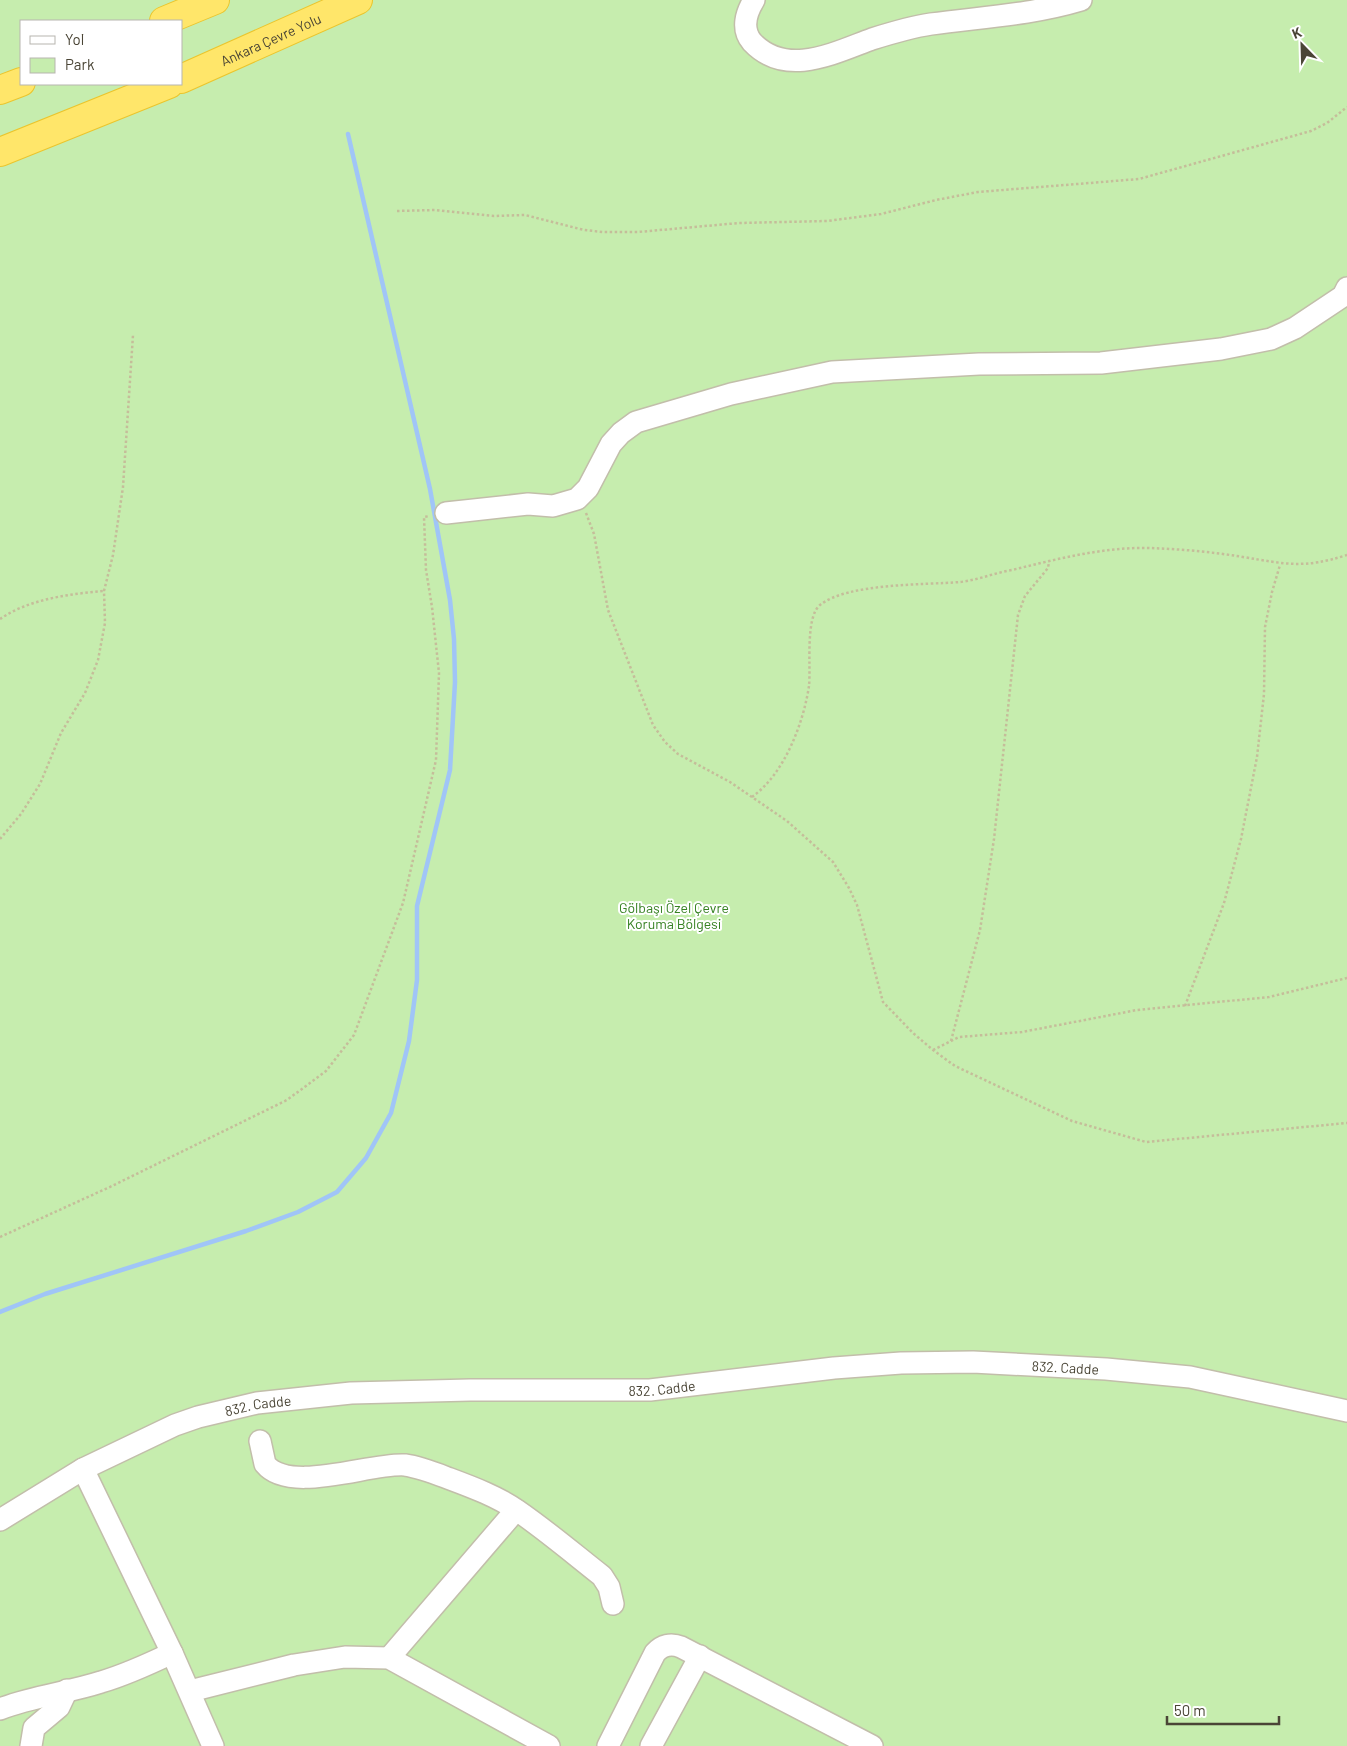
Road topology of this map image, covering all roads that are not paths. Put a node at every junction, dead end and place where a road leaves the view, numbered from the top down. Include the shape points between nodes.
1 (215, 0) edge
2 (358, 0) edge
3 (754, 0) edge
4 (1081, 0) edge
5 (166, 20) edge
6 (182, 79) edge
7 (20, 82) edge
8 (167, 85) edge
9 (0, 90) edge
10 (0, 152) edge
11 (1347, 288) edge
12 (437, 515) road end
13 (1347, 1410) edge
14 (260, 1441) dead end
15 (83, 1469) junction
16 (516, 1510) junction
17 (0, 1520) edge
18 (613, 1604) dead end
19 (172, 1652) junction
20 (700, 1656) junction
21 (389, 1658) junction
22 (67, 1690) junction
23 (190, 1691) junction
24 (0, 1709) edge
25 (31, 1746) edge
26 (214, 1746) edge
27 (548, 1746) edge
28 (608, 1746) edge
29 (651, 1746) edge
30 (872, 1746) edge

1 - 5 highway
2 - 6 highway, Ankara Çevre Yolu
3 - 4 street via 745,21 747,34 766,53 795,62 836,53 902,30 1026,14
7 - 9 highway
8 - 10 highway
11 - 12 street via 1343,296 1295,328 1271,339 1221,349 1101,363 979,364 832,372 731,394 636,422 621,433 602,459 588,488 577,499 553,506 528,504
13 - 15 street, 832. Cadde via 1181,1376 1022,1364 901,1363 650,1390 402,1390 351,1392 258,1403 198,1417 153,1434
14 - 16 street via 265,1464 280,1474 331,1476 381,1466 406,1465 464,1484
15 - 17 street, 832. Cadde
15 - 19 street
16 - 18 street via 602,1576
16 - 21 street
19 - 22 street via 116,1677
19 - 23 street
20 - 28 street via 676,1645 658,1649
20 - 29 street
20 - 30 street
21 - 23 street via 345,1657 302,1664
21 - 27 street
22 - 24 street
22 - 25 street via 59,1707 34,1728
23 - 26 street

